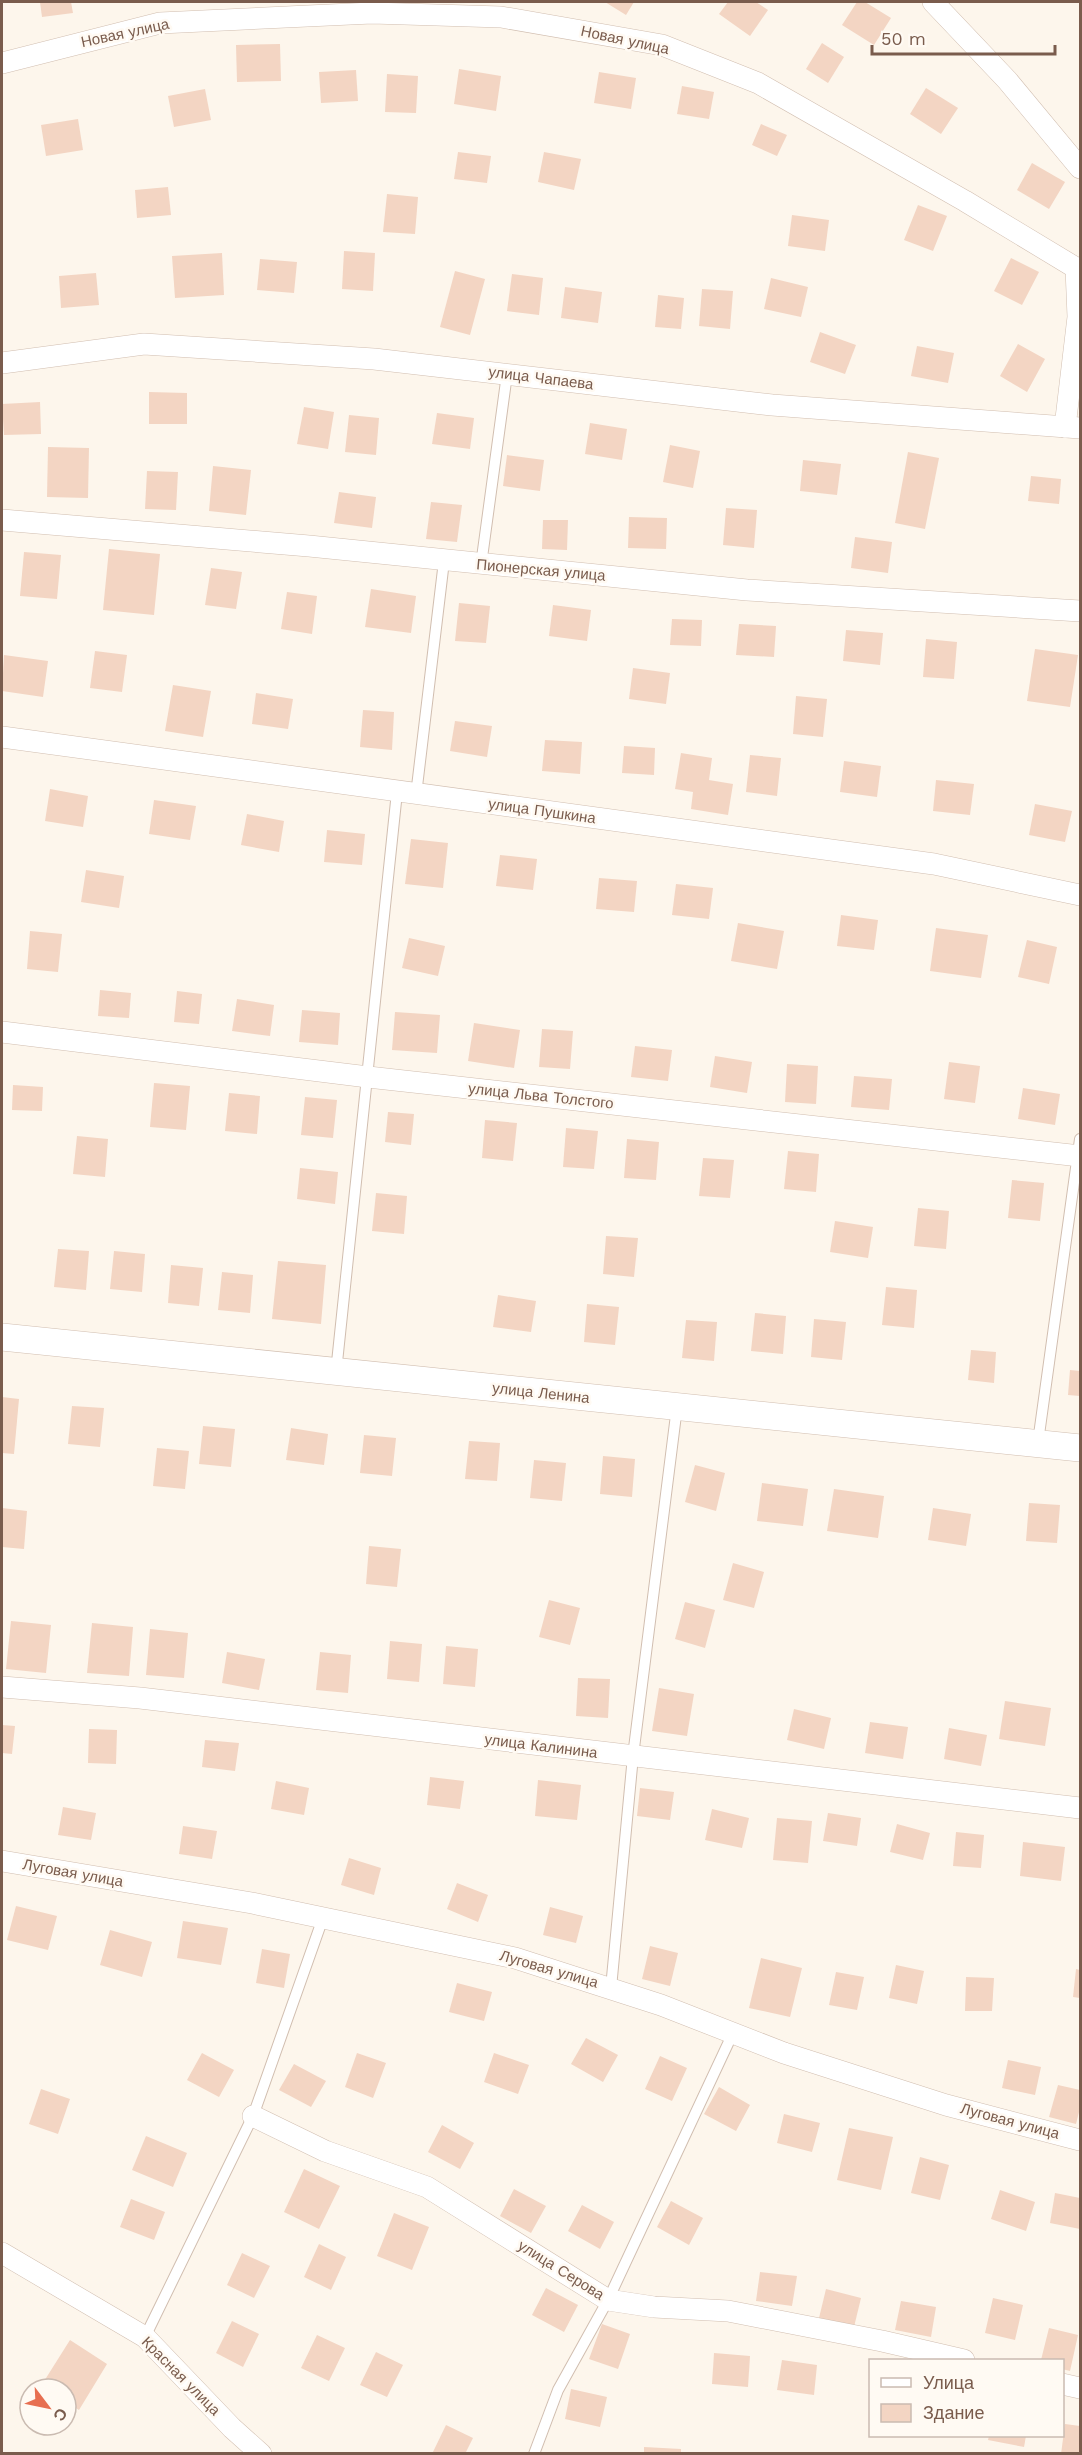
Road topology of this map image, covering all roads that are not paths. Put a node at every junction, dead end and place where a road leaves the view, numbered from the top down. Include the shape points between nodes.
1 (933, 2) edge
2 (2, 63) edge
3 (1080, 168) edge
4 (1078, 262) edge
5 (2, 363) edge
6 (507, 374) junction
7 (1073, 428) edge
8 (2, 520) edge
9 (444, 561) junction
10 (481, 565) junction
11 (1080, 611) edge
12 (2, 737) edge
13 (406, 793) junction
14 (1080, 895) edge
15 (2, 1032) edge
16 (368, 1077) junction
17 (1080, 1151) edge
18 (2, 1337) edge
19 (336, 1372) junction
20 (678, 1407) junction
21 (1038, 1444) junction
22 (1080, 1448) edge
23 (2, 1687) edge
24 (633, 1756) junction
25 (1080, 1808) edge
26 (2, 1861) edge
27 (323, 1918) junction
28 (611, 1988) junction
29 (734, 2034) junction
30 (252, 2116) junction
31 (1080, 2140) edge
32 (2, 2253) edge
33 (608, 2300) junction
34 (145, 2337) junction
35 (956, 2359) edge
36 (1064, 2384) edge
37 (1080, 2388) edge
38 (261, 2454) edge
39 (534, 2454) edge

1 - 3 street via 1007,80
2 - 4 street, Новая улица via 160,22 372,13 501,17 662,45 758,83
4 - 7 street, Новая улица
5 - 6 street, улица Чапаева via 144,344 374,359
6 - 7 street, улица Чапаева via 772,405
6 - 10 lane
8 - 9 street, Пионерская улица
9 - 10 street, Пионерская улица
9 - 13 lane
10 - 11 street, Пионерская улица via 747,590
12 - 13 street, улица Пушкина
13 - 14 street, улица Пушкина via 934,864
13 - 16 lane
15 - 16 street, улица Льва Толстого
16 - 17 street, улица Льва Толстого
16 - 19 lane
17 - 21 lane
18 - 19 street, улица Ленина
19 - 20 street, улица Ленина
20 - 21 street, улица Ленина
20 - 24 lane
21 - 22 street, улица Ленина
23 - 24 street, улица Калинина via 140,1698
24 - 25 street, улица Калинина
24 - 28 lane
26 - 27 street, Луговая улица
27 - 28 street, Луговая улица via 515,1958
27 - 30 lane
28 - 29 street, Луговая улица
29 - 31 street, Луговая улица via 783,2054 946,2105
29 - 33 lane
30 - 33 street, улица Серова via 325,2151 427,2187
30 - 34 lane
32 - 34 street, Красная улица
33 - 35 street, улица Серова via 728,2311
33 - 39 lane via 558,2390
34 - 38 street, Красная улица
36 - 37 street

